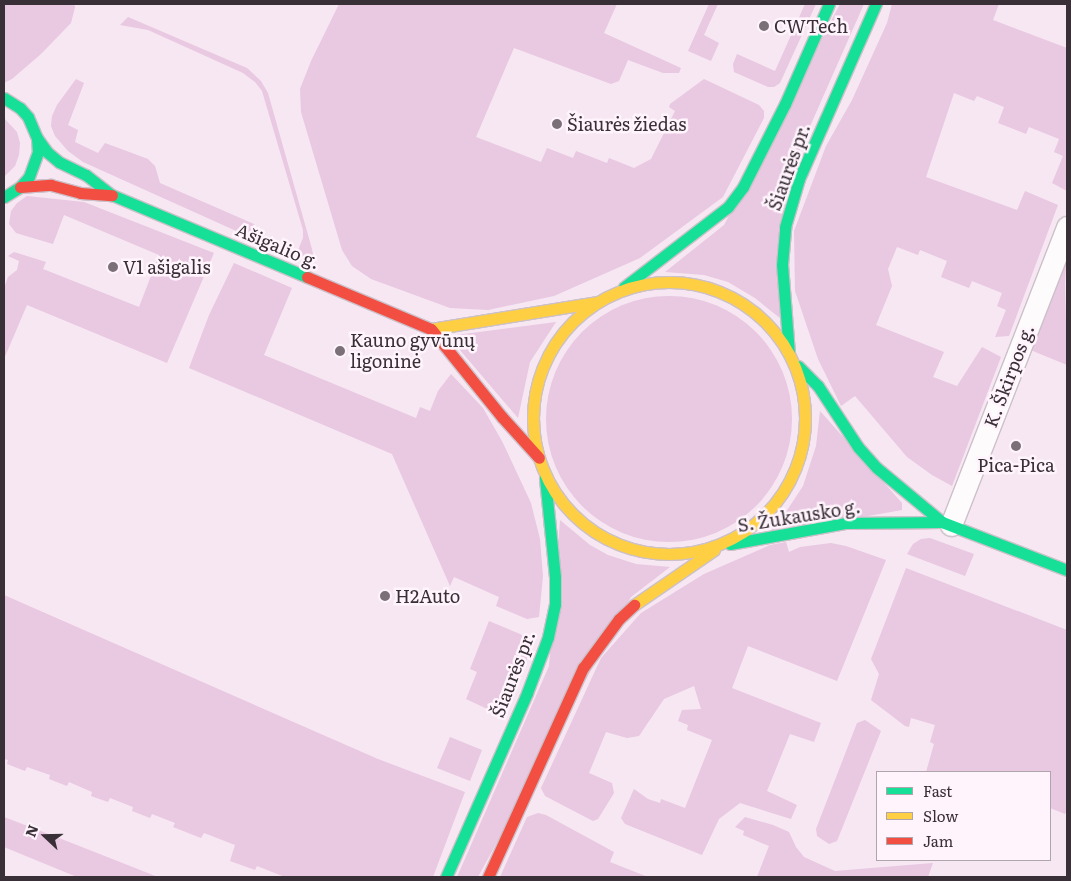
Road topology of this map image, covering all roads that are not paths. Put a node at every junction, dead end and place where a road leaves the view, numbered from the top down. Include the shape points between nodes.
1 (829, 4) edge
2 (876, 4) edge
3 (4, 98) edge
4 (37, 138) junction
5 (12, 193) edge
6 (112, 195) junction
7 (4, 208) edge
8 (1067, 227) edge
9 (619, 291) junction
10 (600, 301) junction
11 (431, 329) junction
12 (791, 357) junction
13 (539, 458) junction
14 (544, 472) junction
15 (947, 524) junction
16 (718, 546) junction
17 (1067, 570) edge
18 (446, 877) edge
19 (488, 877) edge

1 - 9 main road, Šiaurės pr. via 785,104 743,187 728,206 699,231
2 - 12 main road, Šiaurės pr. via 799,179 785,228 782,266
3 - 4 main road via 28,116
4 - 5 main road via 35,165
4 - 6 main road, Ašigalio g. via 46,152 59,162 86,175
5 - 6 main road, Ašigalio g. via 51,185 80,193
5 - 7 main road
6 - 11 main road, Ašigalio g.
8 - 15 street, K. Škirpos g.
9 - 10 main road
9 - 12 main road, S. Žukausko g. via 664,282 713,290 736,300 757,315
10 - 11 main road
10 - 13 main road via 561,335 538,381 534,424
11 - 13 main road, Ašigalio g.
12 - 15 main road, S. Žukausko g. via 818,386 858,447 877,468
12 - 16 main road via 803,389 806,418 802,448 791,479 774,504 750,528
13 - 14 main road
14 - 16 main road, S. Žukausko g. via 555,492 586,526 626,547 648,553 671,554
14 - 18 main road, Šiaurės pr. via 555,578 548,637 527,693
15 - 16 main road, S. Žukausko g. via 846,523
15 - 17 main road, S. Žukausko g.
16 - 19 main road via 639,601 602,640 583,668

